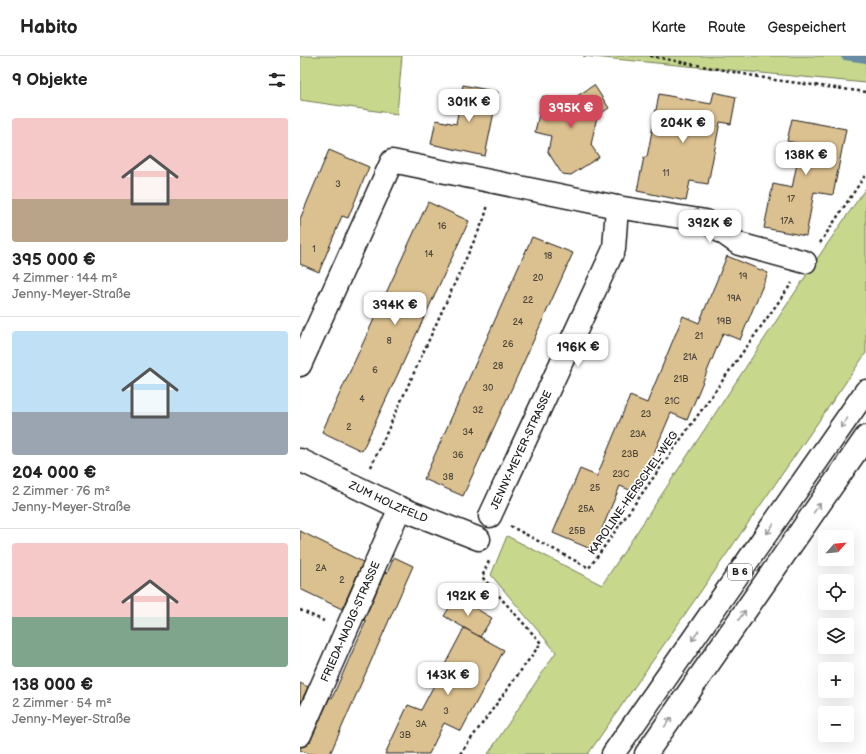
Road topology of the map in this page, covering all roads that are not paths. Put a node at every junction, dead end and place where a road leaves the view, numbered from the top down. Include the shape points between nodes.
1 (617, 207) junction
2 (805, 262) road end
3 (300, 365) edge
4 (866, 390) edge
5 (866, 437) edge
6 (300, 460) edge
7 (400, 508) junction
8 (490, 516) road end
9 (479, 539) road end
10 (300, 734) edge
11 (613, 754) edge
12 (646, 754) edge

1 - 2 main road via 706,221 740,244
1 - 3 main road via 392,161
1 - 8 main road, JENNY-MEYER-STRASSE via 614,249
4 -> 11 main road, B 6
12 -> 5 main road, B 6
6 - 7 main road, ZUM HOLZFELD
7 - 9 main road, ZUM HOLZFELD
7 - 10 main road, FRIEDA-NADIG-STRASSE

